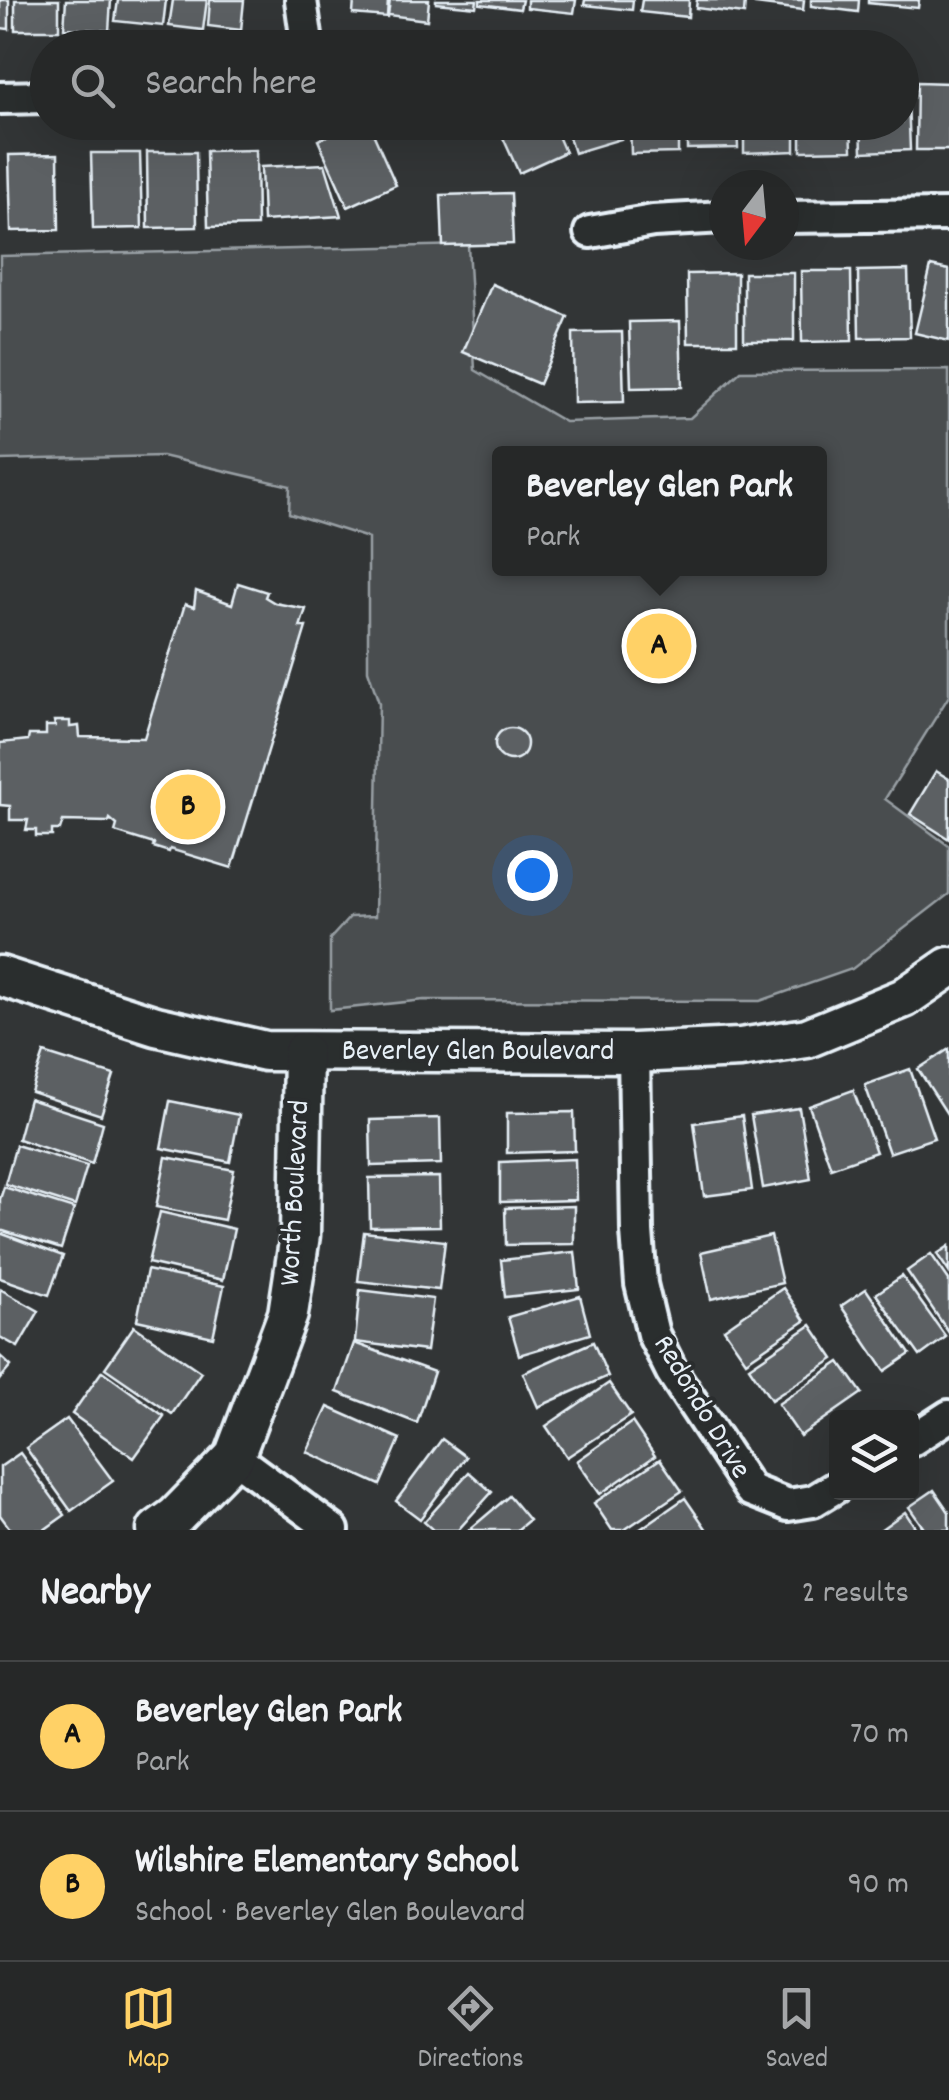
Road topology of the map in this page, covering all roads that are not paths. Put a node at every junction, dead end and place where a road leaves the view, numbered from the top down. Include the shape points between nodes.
1 (301, 0) edge
2 (305, 30) edge
3 (0, 98) edge
4 (30, 98) edge
5 (949, 215) edge
6 (799, 217) edge
7 (709, 218) edge
8 (590, 232) dead end
9 (949, 967) edge
10 (1, 980) edge
11 (303, 1052) junction
12 (634, 1053) junction
13 (949, 1416) edge
14 (919, 1435) edge
15 (234, 1457) junction
16 (829, 1491) edge
17 (157, 1530) edge
18 (333, 1530) edge

1 - 2 street
3 - 4 street
5 - 6 street
7 - 8 street
9 - 12 street, Beverley Glen Boulevard via 904,998 807,1038
10 - 11 street, Beverley Glen Boulevard via 220,1043
11 - 12 street, Beverley Glen Boulevard
11 - 15 street, Worth Boulevard via 300,1236 288,1314
12 - 16 street, Redondo Drive via 637,1232 652,1334 750,1490 788,1505
13 - 14 street
15 - 17 street, Worth Boulevard
15 - 18 street

